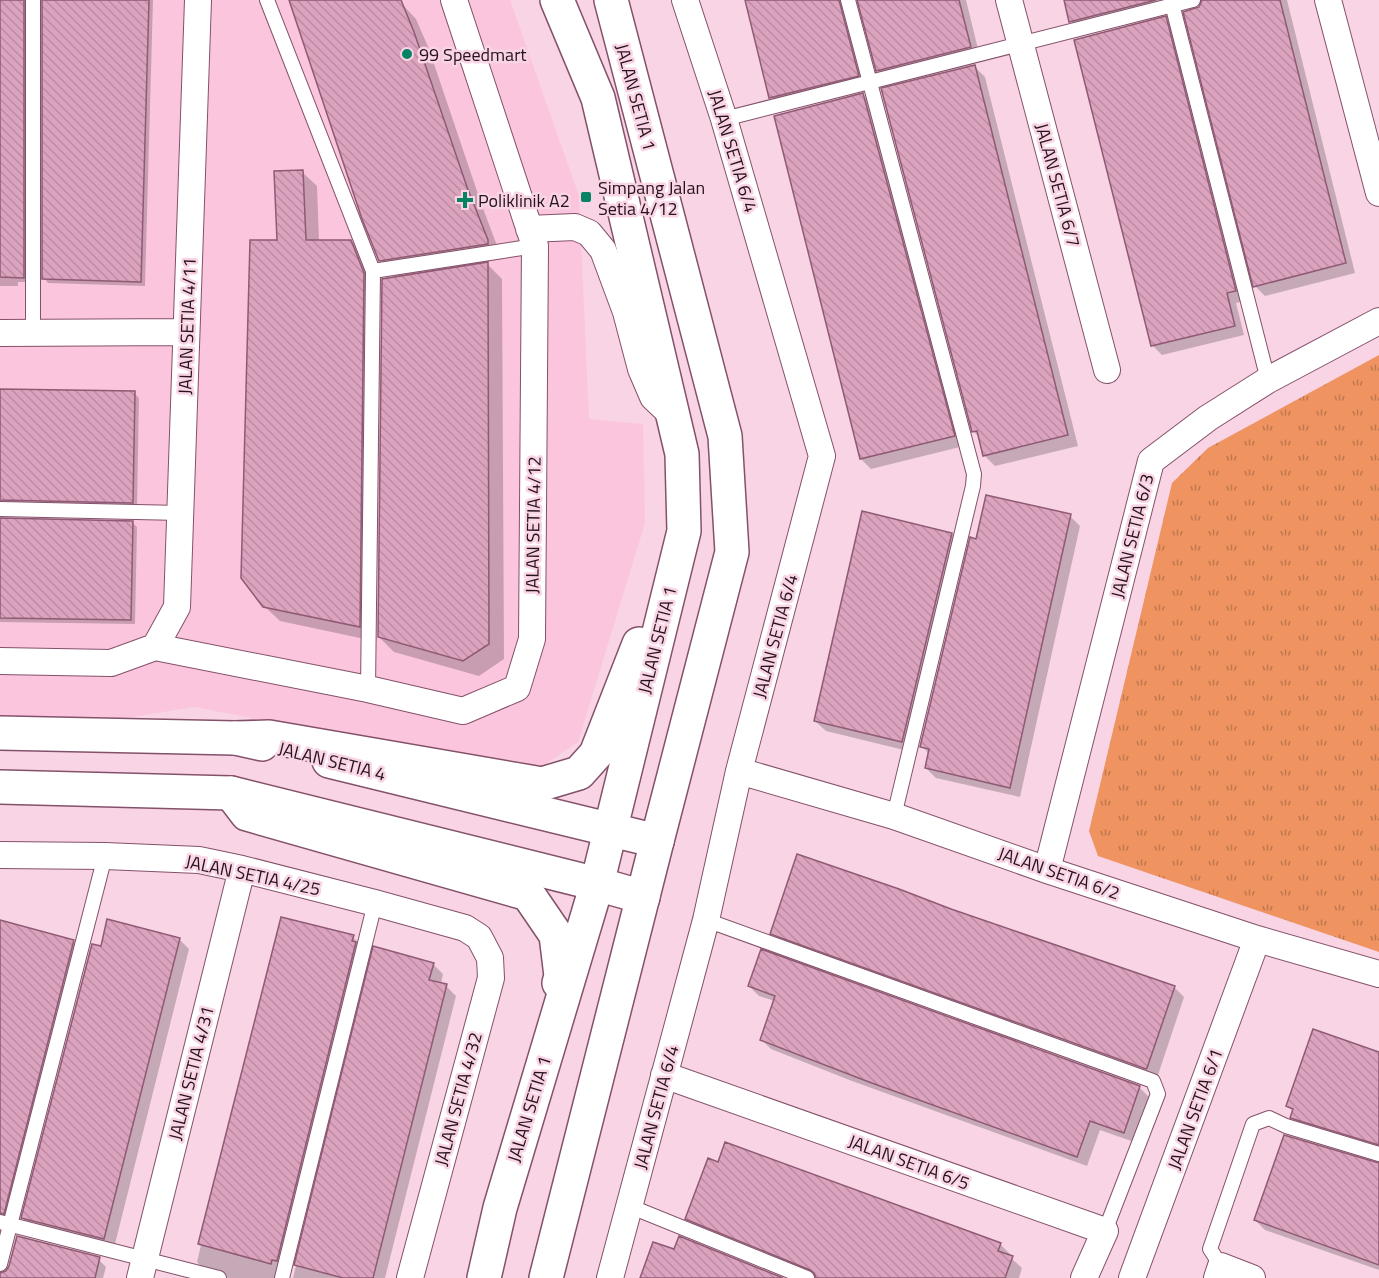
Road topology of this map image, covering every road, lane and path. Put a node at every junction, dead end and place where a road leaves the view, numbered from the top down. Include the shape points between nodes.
1 (33, 0) edge
2 (198, 0) edge
3 (267, 0) edge
4 (454, 0) edge
5 (557, 0) edge
6 (611, 0) edge
7 (685, 0) edge
8 (848, 0) edge
9 (1009, 0) edge
10 (1193, 0) edge
11 (1328, 0) edge
12 (1172, 3) edge
13 (1021, 43) junction
14 (870, 81) junction
15 (724, 119) junction
16 (1379, 193) edge
17 (532, 237) junction
18 (373, 271) junction
19 (1379, 321) edge
20 (186, 332) junction
21 (0, 333) edge
22 (33, 333) junction
23 (1107, 370) dead end
24 (1268, 380) junction
25 (673, 416) junction
26 (0, 509) edge
27 (181, 513) junction
28 (684, 531) junction
29 (154, 647) junction
30 (0, 661) edge
31 (368, 689) junction
32 (0, 733) edge
33 (235, 738) junction
34 (739, 771) junction
35 (0, 787) edge
36 (231, 793) junction
37 (894, 816) junction
38 (611, 830) junction
39 (657, 841) junction
40 (0, 855) edge
41 (105, 856) junction
42 (242, 869) junction
43 (1047, 870) junction
44 (597, 884) junction
45 (643, 897) junction
46 (375, 903) junction
47 (706, 920) junction
48 (465, 928) joint
49 (1257, 939) junction
50 (1379, 974) edge
51 (664, 1075) junction
52 (1379, 1154) edge
53 (629, 1206) junction
54 (500, 1208) junction
55 (5, 1223) edge
56 (1105, 1231) junction
57 (0, 1264) edge
58 (142, 1269) edge
59 (1219, 1272) edge
60 (219, 1278) edge
61 (282, 1278) edge
62 (410, 1278) edge
63 (484, 1278) edge
64 (546, 1278) edge
65 (610, 1278) edge
66 (807, 1278) edge
67 (1084, 1278) edge
68 (1132, 1278) edge
69 (1252, 1278) edge

1 - 22 lane
2 - 20 street, JALAN SETIA 4/11
3 - 18 lane
4 - 17 street, JALAN SETIA 4/12
5 - 25 main road, JALAN SETIA 1 via 598,98
6 - 39 main road, JALAN SETIA 1 via 725,436 732,541
7 - 15 street, JALAN SETIA 6/4
8 - 14 lane
9 - 13 street, JALAN SETIA 6/7
10 - 12 lane
11 - 16 street
12 - 13 lane
12 - 24 lane
13 - 14 lane
13 - 23 street, JALAN SETIA 6/7
14 - 15 lane
14 - 37 lane via 974,474
15 - 34 street, JALAN SETIA 6/4 via 822,456
17 - 18 lane
17 - 25 street via 575,227 589,233 603,250 626,312 641,369 653,397
17 - 31 street, JALAN SETIA 4/12 via 531,639 517,688 463,711
18 - 31 lane
19 - 24 street, JALAN SETIA 6/3
20 - 22 street
20 - 27 street, JALAN SETIA 4/11
21 - 22 street
24 - 43 street, JALAN SETIA 6/3 via 1151,461
25 - 28 main road, JALAN SETIA 1 via 682,454
26 - 27 lane
27 - 29 street, JALAN SETIA 4/11 via 177,607
28 - 33 main road via 596,754 579,773 542,784 269,737
28 - 38 main road, JALAN SETIA 1
29 - 30 street via 111,663
29 - 31 street, JALAN SETIA 4/12
32 - 33 main road, JALAN SETIA 4
33 - 38 main road, JALAN SETIA 4
34 - 37 street, JALAN SETIA 6/2
34 - 47 street, JALAN SETIA 6/4
35 - 36 main road
36 - 44 main road
36 - 54 main road via 247,814 528,894 556,935 561,976
37 - 43 street, JALAN SETIA 6/2
38 - 39 main road, JALAN SETIA 4
38 - 44 main road, JALAN SETIA 1
39 - 45 main road, JALAN SETIA 1
40 - 41 street, JALAN SETIA 4/25
41 - 42 street, JALAN SETIA 4/25 via 199,860
41 - 55 lane
42 - 46 street, JALAN SETIA 4/25
42 - 58 street, JALAN SETIA 4/31
43 - 49 street, JALAN SETIA 6/2
44 - 45 main road
44 - 54 main road, JALAN SETIA 1
45 - 64 main road, JALAN SETIA 1
46 - 48 street, JALAN SETIA 4/25
46 - 61 lane
47 - 51 street, JALAN SETIA 6/4
47 - 56 lane via 1154,1081 1158,1094
48 - 62 street, JALAN SETIA 4/32 via 479,937 490,958 491,978
49 - 50 street, JALAN SETIA 6/2
49 - 68 street, JALAN SETIA 6/1
51 - 53 street, JALAN SETIA 6/4
51 - 56 street, JALAN SETIA 6/5
52 - 59 lane via 1269,1118 1253,1124 1210,1249
53 - 65 street, JALAN SETIA 6/4
53 - 66 lane
54 - 63 main road, JALAN SETIA 1
55 - 57 lane
55 - 58 lane
56 - 67 street
58 - 60 lane
59 - 69 street

